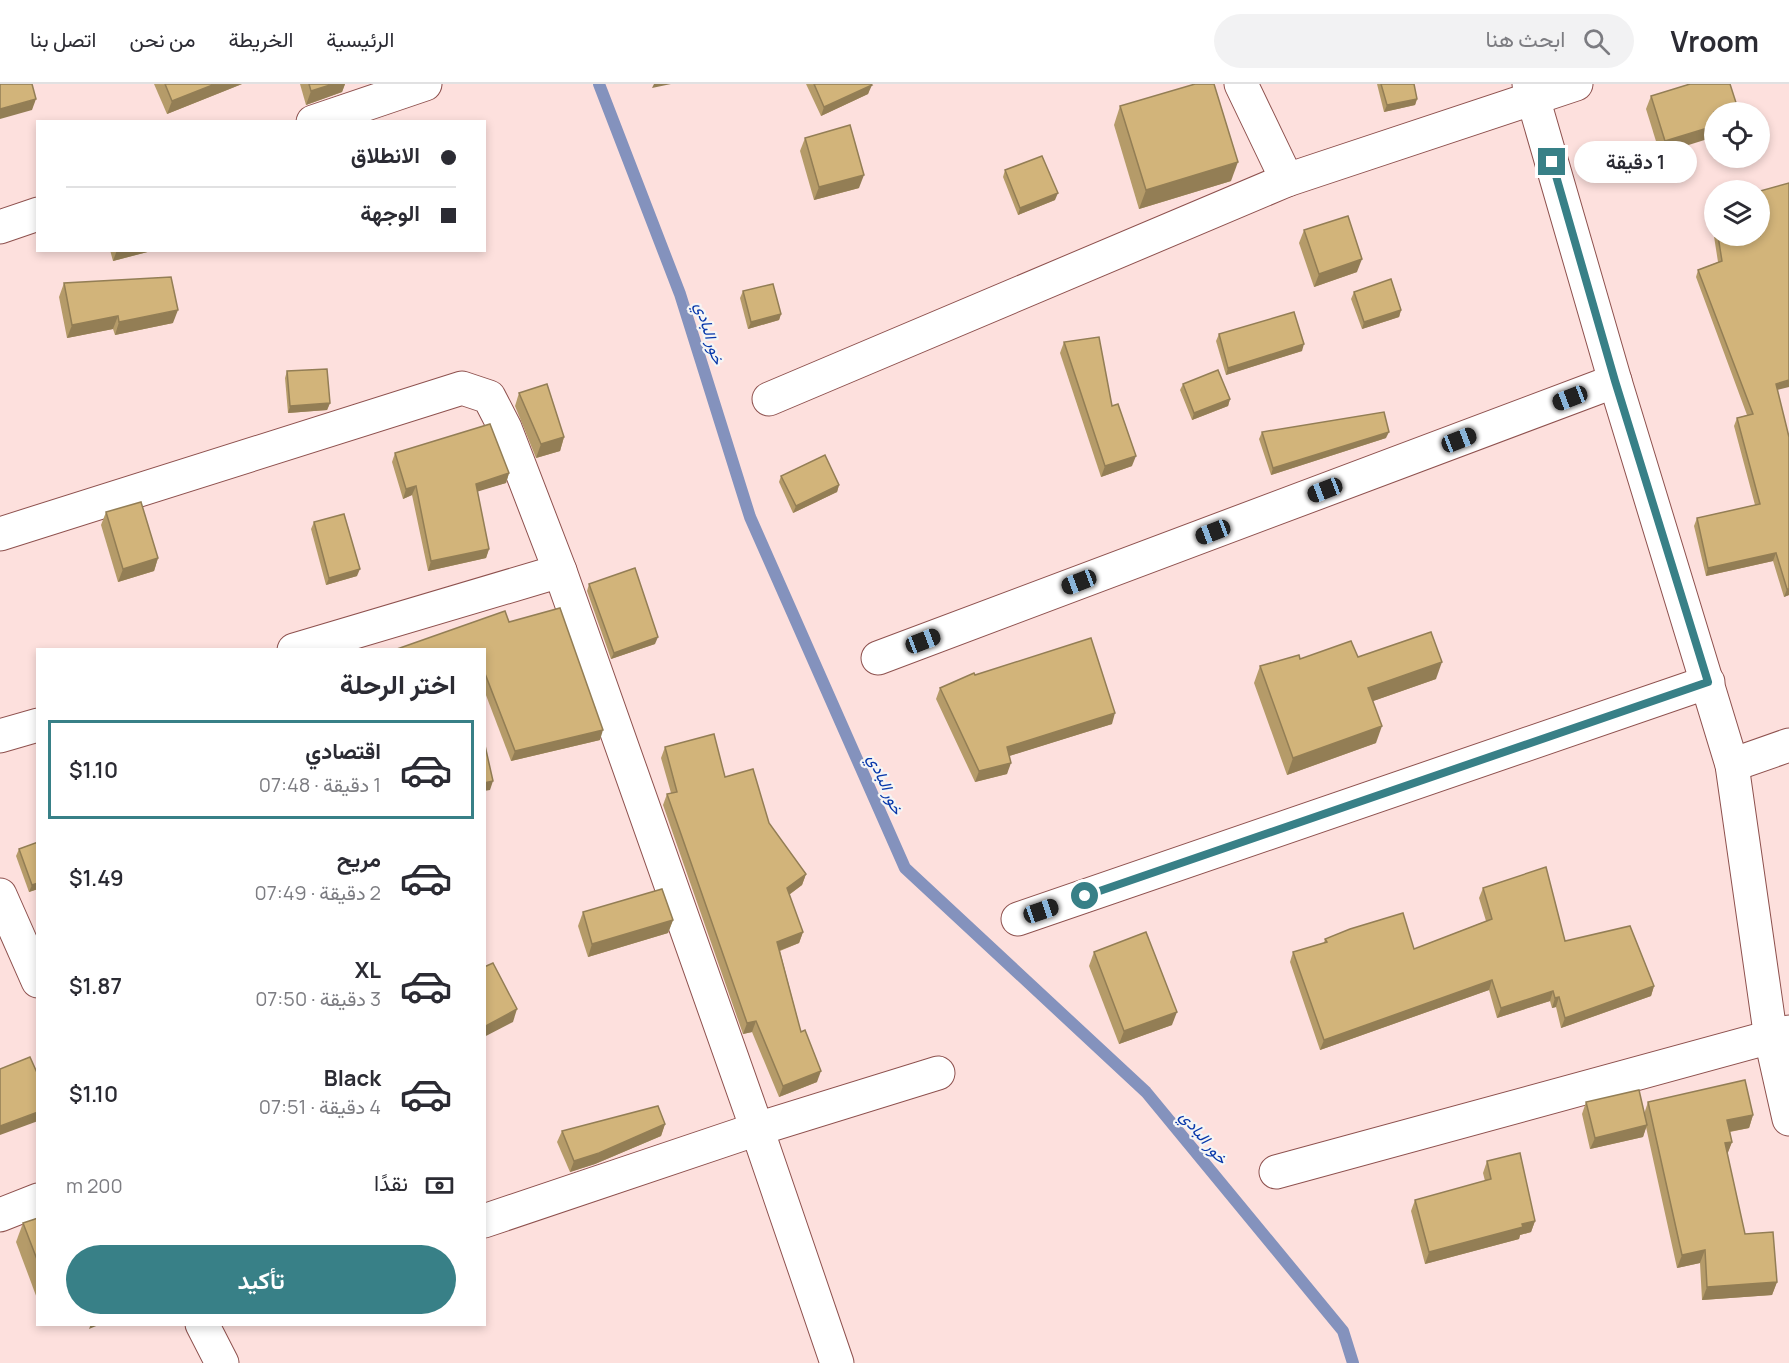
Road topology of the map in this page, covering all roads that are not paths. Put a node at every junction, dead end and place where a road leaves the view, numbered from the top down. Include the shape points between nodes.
1 (425, 84) edge
2 (1241, 84) edge
3 (1576, 84) edge
4 (1531, 91) edge
5 (319, 120) edge
6 (1287, 180) junction
7 (36, 215) edge
8 (0, 226) edge
9 (1615, 381) junction
10 (769, 399) dead end
11 (0, 534) edge
12 (560, 571) junction
13 (301, 648) edge
14 (878, 658) dead end
15 (1708, 682) junction
16 (36, 726) edge
17 (0, 736) edge
18 (1789, 745) edge
19 (1732, 765) junction
20 (0, 895) edge
21 (1018, 919) dead end
22 (36, 976) edge
23 (1780, 1036) edge
24 (938, 1073) dead end
25 (1789, 1119) edge
26 (757, 1129) junction
27 (1276, 1172) dead end
28 (36, 1201) edge
29 (0, 1215) edge
30 (486, 1220) edge
31 (203, 1326) edge
32 (222, 1363) edge
33 (837, 1363) edge

1 - 5 street
2 - 6 street
3 - 4 street
4 - 6 street
4 - 9 street
6 - 10 street
7 - 8 street
9 - 14 street
9 - 15 street
11 - 12 street via 462,388 489,397 505,428
12 - 13 street
12 - 26 street
15 - 19 street
15 - 21 street
16 - 17 street
18 - 19 street
19 - 23 street
20 - 22 street
23 - 25 street
23 - 27 street
24 - 26 street
26 - 30 street
26 - 33 street
28 - 29 street
31 - 32 street

